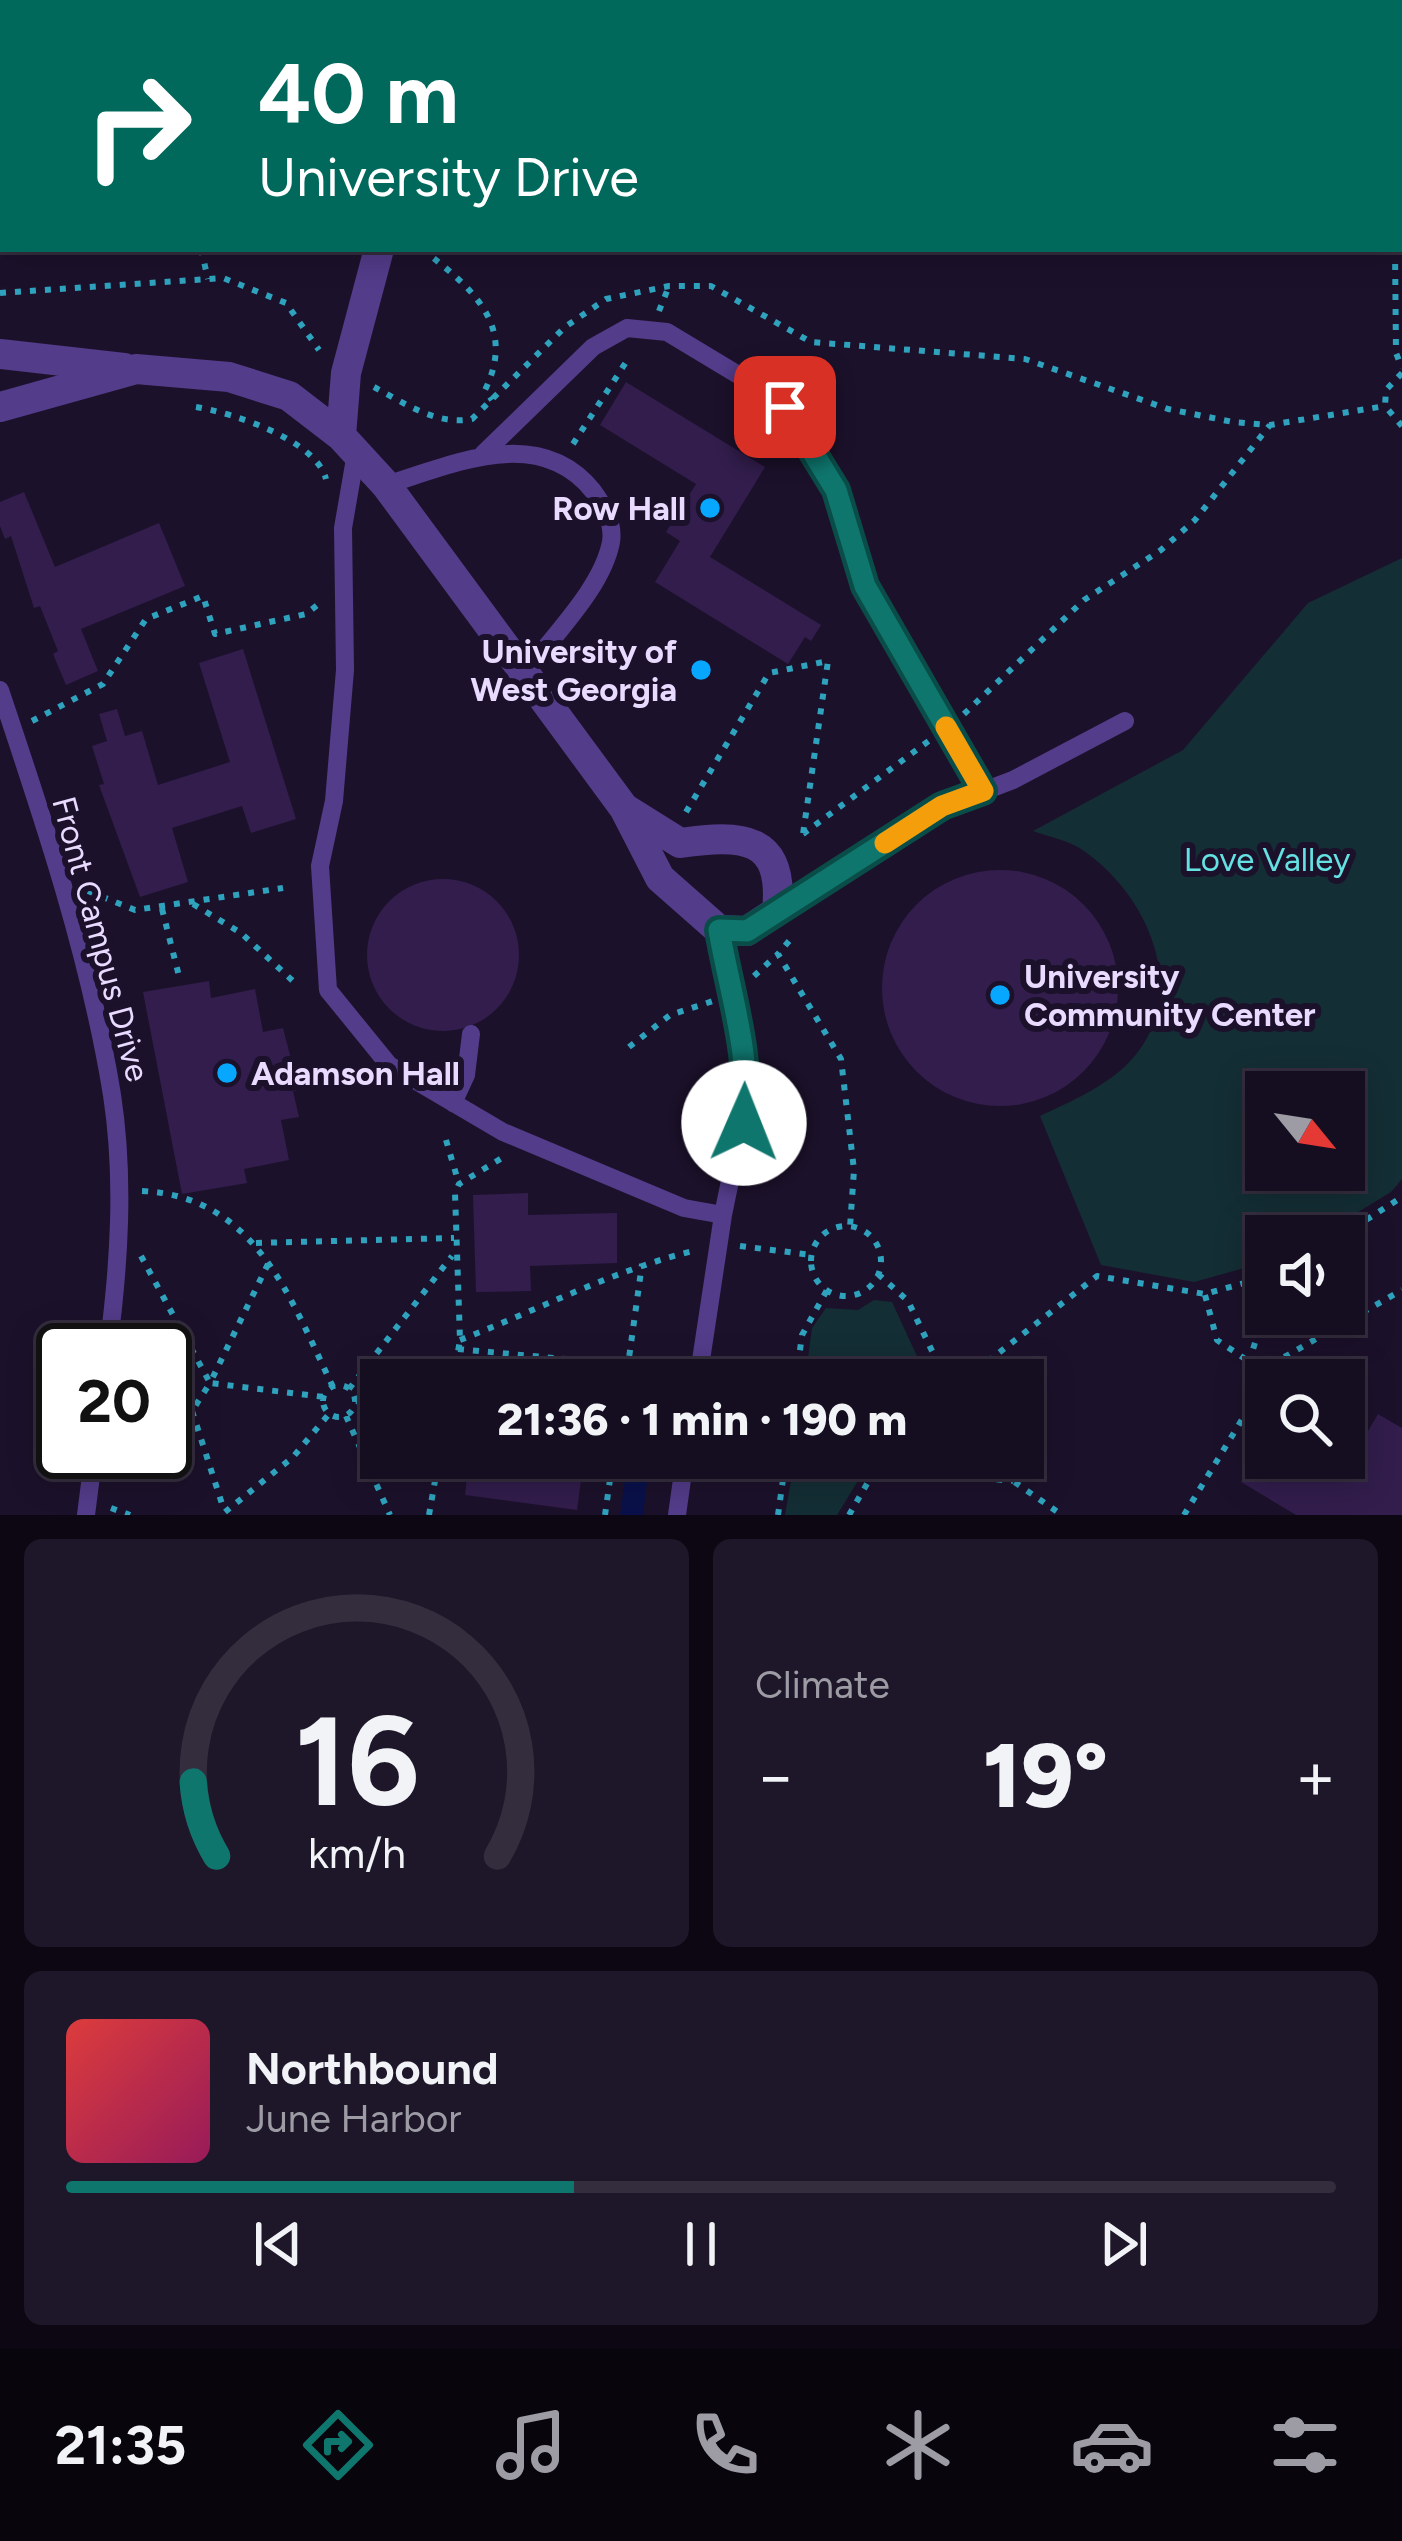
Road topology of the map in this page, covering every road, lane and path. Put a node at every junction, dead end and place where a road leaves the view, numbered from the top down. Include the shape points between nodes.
1 (203, 252) edge
2 (379, 252) edge
3 (426, 252) edge
4 (1395, 252) edge
5 (208, 279) dead end
6 (669, 286) dead end
7 (657, 314) dead end
8 (642, 338) dead end
9 (0, 354) edge
10 (136, 369) junction
11 (1402, 371) edge
12 (182, 406) dead end
13 (0, 407) edge
14 (505, 417) dead end
15 (1270, 424) dead end
16 (1402, 426) edge
17 (349, 445) junction
18 (573, 445) dead end
19 (483, 454) junction
20 (386, 485) junction
21 (326, 489) dead end
22 (327, 593) dead end
23 (1054, 634) dead end
24 (525, 674) junction
25 (0, 690) edge
26 (1125, 721) dead end
27 (12, 729) junction
28 (983, 791) junction
29 (624, 808) junction
30 (684, 816) dead end
31 (803, 835) dead end
32 (59, 880) junction
33 (283, 888) dead end
34 (194, 904) junction
35 (161, 908) junction
36 (786, 923) junction
37 (719, 930) junction
38 (778, 954) junction
39 (178, 976) dead end
40 (294, 982) dead end
41 (730, 996) junction
42 (472, 1034) dead end
43 (629, 1047) dead end
44 (453, 1102) junction
45 (446, 1140) dead end
46 (502, 1158) dead end
47 (459, 1184) junction
48 (142, 1191) dead end
49 (1402, 1197) edge
50 (723, 1215) junction
51 (1365, 1221) edge
52 (850, 1227) junction
53 (454, 1238) junction
54 (256, 1243) junction
55 (719, 1248) junction
56 (454, 1254) junction
57 (812, 1255) junction
58 (142, 1256) dead end
59 (642, 1263) junction
60 (268, 1264) junction
61 (878, 1274) junction
62 (1245, 1283) edge
63 (827, 1290) junction
64 (1402, 1290) edge
65 (1205, 1294) junction
66 (111, 1323) edge
67 (459, 1344) junction
68 (456, 1359) edge
69 (580, 1359) edge
70 (629, 1359) edge
71 (701, 1359) edge
72 (799, 1359) edge
73 (936, 1359) edge
74 (991, 1359) edge
75 (1281, 1359) edge
76 (1245, 1360) edge
77 (210, 1383) junction
78 (333, 1387) junction
79 (349, 1389) junction
80 (323, 1397) junction
81 (356, 1402) junction
82 (360, 1403) edge
83 (192, 1411) joint
84 (328, 1414) junction
85 (1245, 1414) edge
86 (346, 1416) junction
87 (91, 1479) edge
88 (436, 1479) edge
89 (611, 1479) edge
90 (683, 1479) edge
91 (783, 1479) edge
92 (870, 1479) edge
93 (994, 1479) edge
94 (1013, 1481) joint
95 (107, 1506) dead end
96 (225, 1514) edge
97 (86, 1515) edge
98 (130, 1515) edge
99 (390, 1515) edge
100 (429, 1515) edge
101 (605, 1515) edge
102 (677, 1515) edge
103 (778, 1515) edge
104 (849, 1515) edge
105 (1061, 1515) edge
106 (1184, 1515) edge

1 - 5 path
2 - 17 street via 346,374
3 - 14 path via 493,322 501,348 485,390
4 - 11 path
6 - 7 path
8 - 18 path
9 - 10 street
10 - 13 street
10 - 17 street via 229,377 289,396
11 - 16 path via 1385,398
12 - 21 path via 269,429 325,471
15 - 23 path via 1195,520 1084,600
17 - 20 street
17 - 44 lane via 345,670 320,866 328,990 389,1065
19 - 20 lane
19 - 24 lane via 544,456 580,474 607,508 612,538 602,567
19 - 28 lane via 592,347 627,328 667,332 745,379 785,407 836,490 865,586
20 - 24 street
22 - 27 path via 306,614 215,634 203,596 146,619 103,684
24 - 29 street
25 - 27 lane, Front Campus Drive
26 - 28 lane
27 - 32 lane, Front Campus Drive
28 - 36 lane via 942,806
29 - 36 street via 680,843 748,840 775,864
29 - 37 street via 660,878
30 - 31 path via 769,673 828,661
32 - 35 path via 135,910
32 - 66 lane, Front Campus Drive via 112,1097 120,1257
33 - 34 path
34 - 35 path
34 - 40 path via 241,933
35 - 39 path
36 - 37 street
36 - 38 path
37 - 41 lane
38 - 41 path
38 - 52 path via 841,1059 854,1170
41 - 43 path via 670,1015
41 - 50 lane via 748,1093
42 - 44 lane
44 - 50 lane via 543,1151 684,1208
45 - 47 path
46 - 47 path
47 - 53 path
48 - 54 path via 215,1208
49 - 51 path
50 - 55 lane
52 - 57 path via 826,1232
52 - 61 path via 875,1243
53 - 54 path
53 - 56 path
54 - 60 path
55 - 57 path
55 - 59 path
55 - 71 lane
56 - 67 path
56 - 79 path
57 - 63 path via 812,1273
58 - 77 path
59 - 67 path
59 - 70 path
60 - 77 path
60 - 78 path
61 - 63 path via 860,1292
61 - 73 path via 908,1301
62 - 65 path
63 - 72 path via 802,1335
64 - 75 path
65 - 74 path via 1097,1276
65 - 76 path via 1217,1340
67 - 68 path
67 - 69 path
77 - 80 path
77 - 83 path
78 - 79 path
78 - 80 path
79 - 81 path
80 - 84 path
81 - 82 path
81 - 86 path
83 - 96 path
84 - 86 path
84 - 96 path via 293,1457
85 - 106 path
86 - 99 path
87 - 97 lane
88 - 100 path
89 - 101 path
90 - 102 lane
91 - 103 path
92 - 104 path
93 - 94 path
94 - 105 path
95 - 98 path

